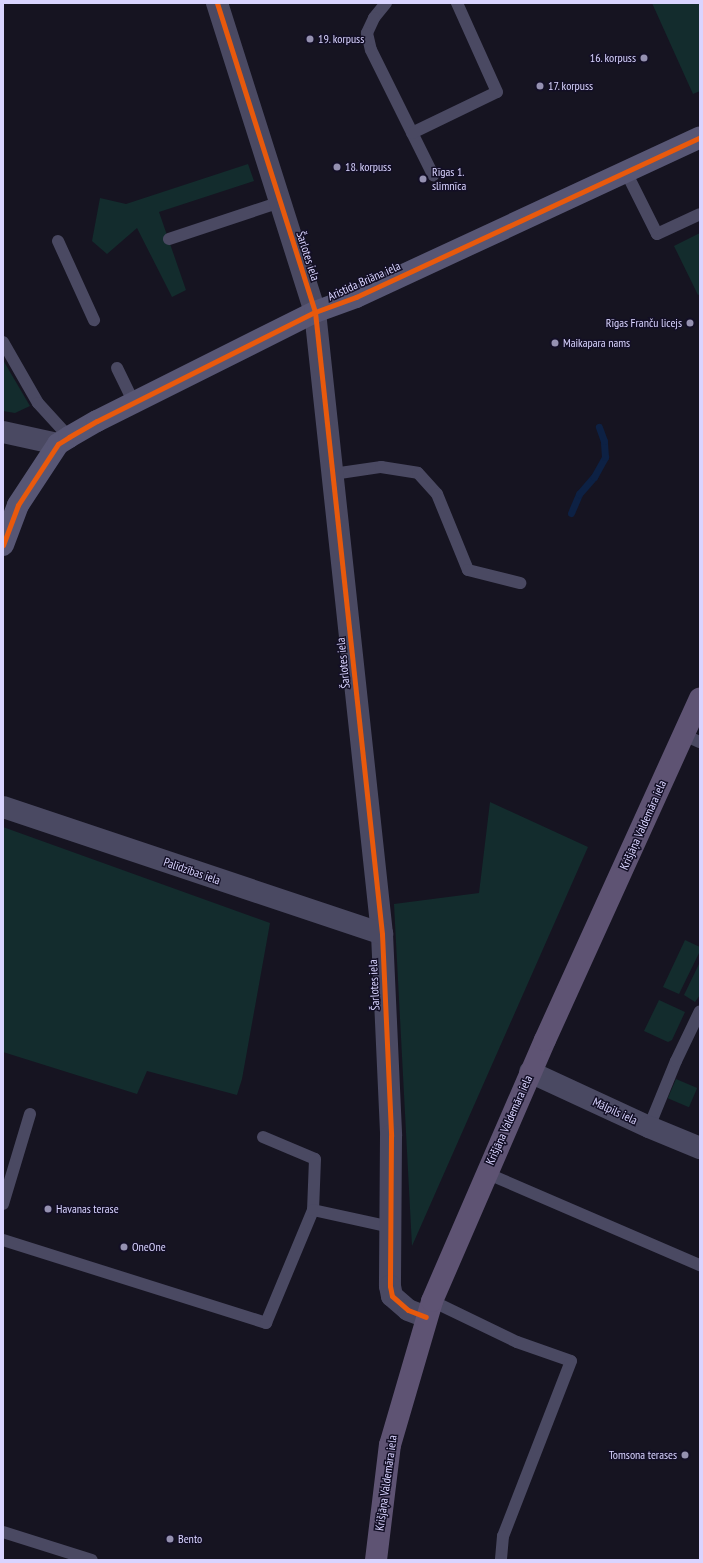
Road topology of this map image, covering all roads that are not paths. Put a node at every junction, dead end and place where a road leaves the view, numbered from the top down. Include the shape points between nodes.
1 (217, 3) edge
2 (386, 3) edge
3 (456, 3) edge
4 (412, 133) junction
5 (700, 137) edge
6 (626, 172) junction
7 (433, 175) dead end
8 (280, 202) junction
9 (700, 214) edge
10 (169, 239) dead end
11 (58, 241) dead end
12 (315, 312) junction
13 (94, 320) dead end
14 (3, 342) edge
15 (117, 368) dead end
16 (134, 403) junction
17 (3, 432) edge
18 (63, 440) junction
19 (333, 474) junction
20 (3, 545) edge
21 (520, 583) dead end
22 (700, 699) edge
23 (692, 738) edge
24 (3, 807) edge
25 (382, 934) junction
26 (700, 1011) edge
27 (530, 1072) junction
28 (30, 1114) dead end
29 (649, 1127) junction
30 (263, 1137) dead end
31 (700, 1148) edge
32 (486, 1173) junction
33 (3, 1204) edge
34 (313, 1210) junction
35 (390, 1227) junction
36 (3, 1240) edge
37 (700, 1265) edge
38 (429, 1309) junction
39 (3, 1532) edge
40 (92, 1560) edge
41 (376, 1560) edge
42 (501, 1560) edge

1 - 8 street, Šarlotes iela
2 - 4 lane via 374,18 367,33 371,50
3 - 4 lane via 497,92
4 - 7 lane
5 - 6 street, Aristida Briāna iela
6 - 9 lane via 657,234
6 - 12 street, Aristida Briāna iela via 362,294
8 - 10 lane
8 - 12 street, Šarlotes iela
11 - 13 lane
12 - 16 street, Aristida Briāna iela
12 - 19 street, Šarlotes iela
14 - 18 lane via 38,403
15 - 16 lane
16 - 18 street, Aristida Briāna iela
17 - 18 street
18 - 20 street, Aristida Briāna iela via 18,505
19 - 21 lane via 381,467 418,473 437,494 468,570
19 - 25 street, Šarlotes iela
22 - 23 main road, Krišjāņa Valdemāra iela
23 - 27 main road, Krišjāņa Valdemāra iela
24 - 25 street, Palīdzības iela
25 - 35 street, Šarlotes iela via 391,1136
26 - 29 lane
27 - 29 street, Mālpils iela
27 - 32 main road, Krišjāņa Valdemāra iela
28 - 33 lane
29 - 31 street, Mālpils iela
30 - 34 lane via 315,1159
32 - 37 lane
32 - 38 main road, Krišjāņa Valdemāra iela
34 - 35 lane
34 - 36 lane via 266,1323
35 - 38 street, Šarlotes iela via 389,1270 392,1296 408,1310
38 - 41 main road, Krišjāņa Valdemāra iela via 390,1445
38 - 42 lane via 571,1361 504,1536
39 - 40 lane

